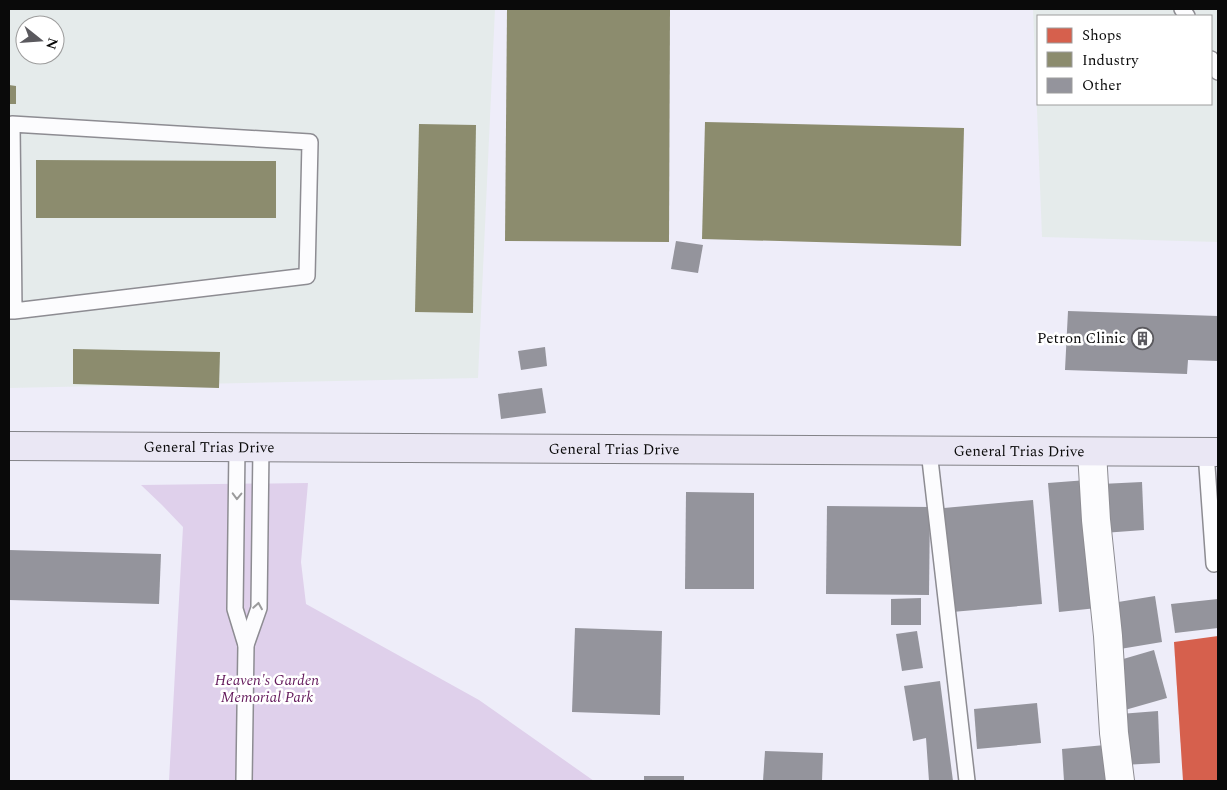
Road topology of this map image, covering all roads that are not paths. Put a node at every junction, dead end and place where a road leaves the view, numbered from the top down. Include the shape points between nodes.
1 (1212, 61) edge
2 (1218, 72) edge
3 (11, 311) edge
4 (9, 446) edge
5 (249, 447) junction
6 (929, 451) junction
7 (1092, 452) junction
8 (1212, 452) edge
9 (1214, 564) dead end
10 (246, 645) junction
11 (244, 781) edge
12 (968, 781) edge
13 (1120, 781) edge

1 - 2 lane
3 - 3 lane via 307,276 310,142 12,124
4 - 5 main road, General Trias Drive
5 - 6 main road, General Trias Drive
5 -> 10 lane via 235,609
10 -> 5 lane via 259,608
6 - 7 main road, General Trias Drive
6 - 12 lane
7 - 8 main road, General Trias Drive
7 - 13 street
8 - 9 lane
10 - 11 lane

